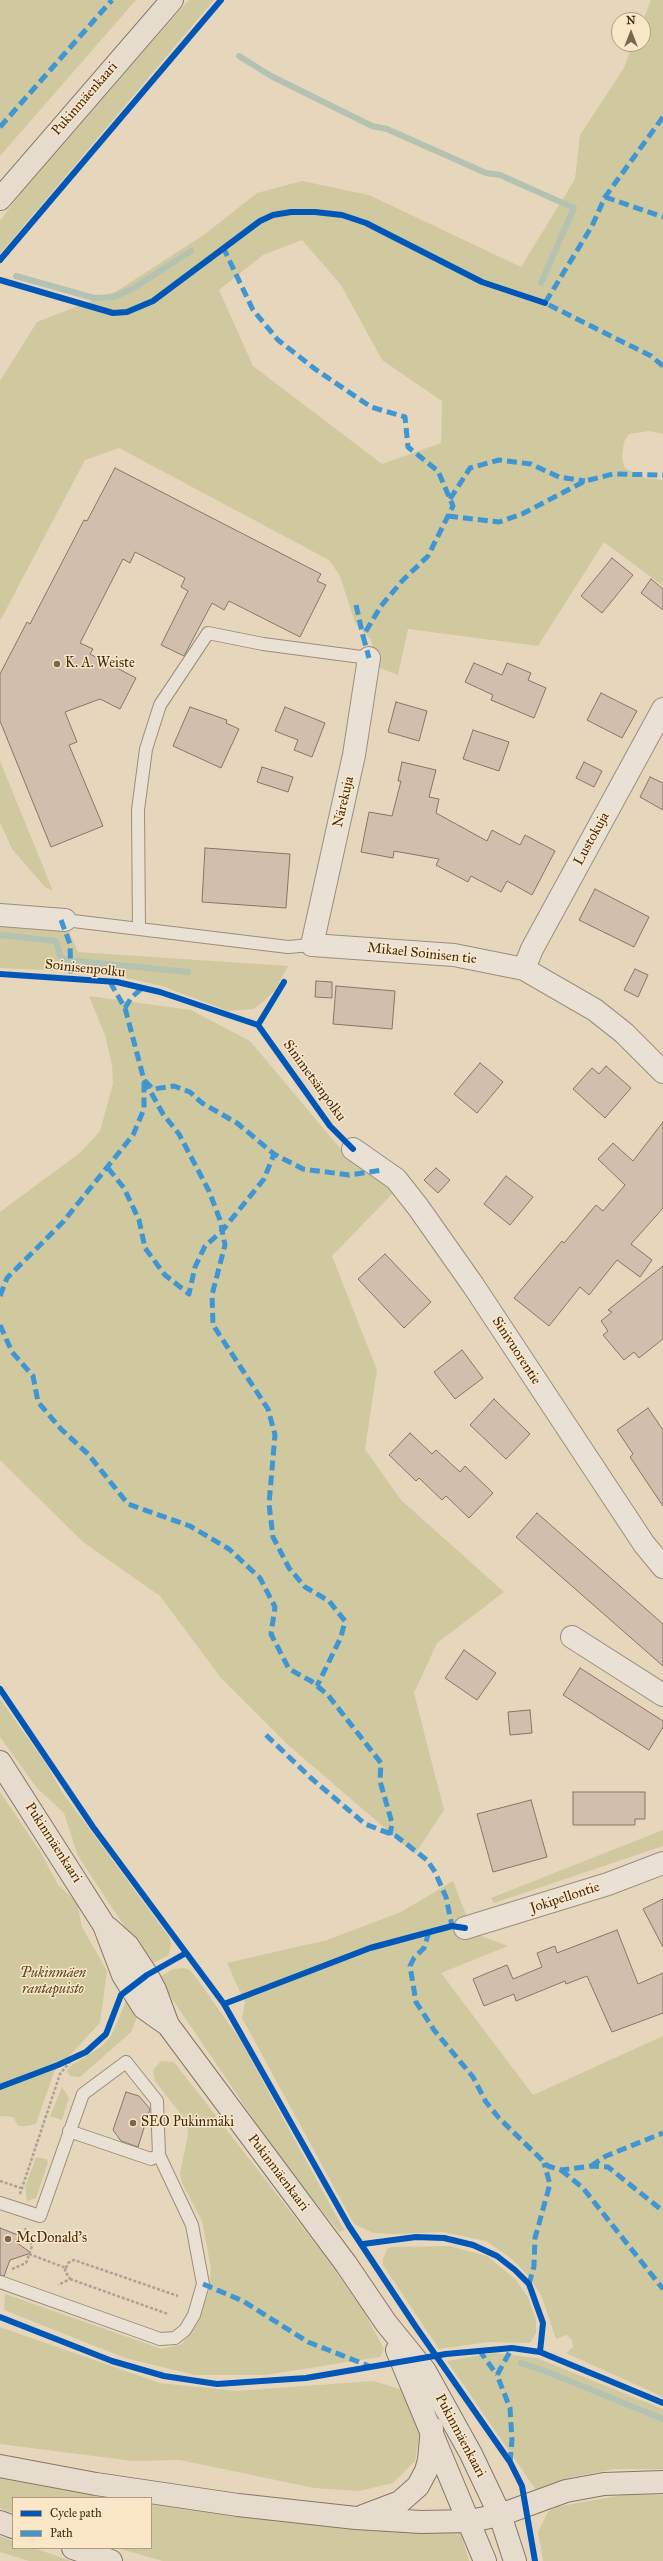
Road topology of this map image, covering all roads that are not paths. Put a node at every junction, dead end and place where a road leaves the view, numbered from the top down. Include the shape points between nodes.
1 (172, 0) edge
2 (0, 199) edge
3 (369, 658) joint
4 (663, 709) edge
5 (0, 915) edge
6 (65, 920) joint
7 (139, 929) junction
8 (312, 945) junction
9 (524, 969) junction
10 (663, 1072) edge
11 (353, 1149) dead end
12 (663, 1568) edge
13 (572, 1637) dead end
14 (663, 1695) edge
15 (0, 1762) edge
16 (663, 1863) edge
17 (465, 1928) dead end
18 (69, 2131) junction
19 (159, 2155) junction
20 (0, 2203) edge
21 (0, 2282) edge
22 (386, 2323) junction
23 (432, 2428) junction
24 (0, 2466) edge
25 (663, 2482) edge
26 (500, 2515) junction
27 (356, 2518) junction
28 (470, 2521) junction
29 (0, 2522) edge
30 (12, 2527) edge
31 (76, 2549) edge
32 (483, 2554) edge
33 (514, 2556) edge
34 (111, 2561) edge

1 - 2 main road, Pukinmäenkaari
3 - 7 lane via 263,644 208,633 160,705 146,749 138,810
3 - 8 street, Närekuja via 354,755
4 - 9 street, Lustokuja via 532,949
5 - 6 street
6 - 7 lane
7 - 8 lane via 288,947
8 - 9 street, Mikael Soinisen tie via 454,955
9 - 10 street, Mikael Soinisen tie via 595,1010 624,1033
11 - 12 street, Sinivuorentie via 396,1179 418,1207 473,1285 644,1544
13 - 14 street
15 - 22 main road, Pukinmäenkaari via 104,1925 123,1975 144,2008 168,2025 346,2264
16 - 17 street, Jokipellontie via 608,1884
18 - 19 lane via 151,2159
18 - 19 lane via 83,2094 126,2062 157,2101
18 - 20 lane via 40,2216
19 - 21 lane via 192,2225 203,2284 194,2315 185,2330 175,2338 160,2339
22 - 23 main road, Pukinmäenkaari
22 - 26 main road, Pukinmäenkaari via 425,2371 449,2411
23 - 27 main road via 426,2471 418,2486 400,2502
23 - 28 main road, Pukinmäenkaari
24 - 27 main road via 230,2504
25 - 26 main road via 587,2487 540,2500
26 - 28 main road
26 - 33 main road, Pukinmäenkaari
27 - 28 main road via 421,2522
28 - 32 main road, Pukinmäenkaari
29 - 30 main road
31 - 34 main road

